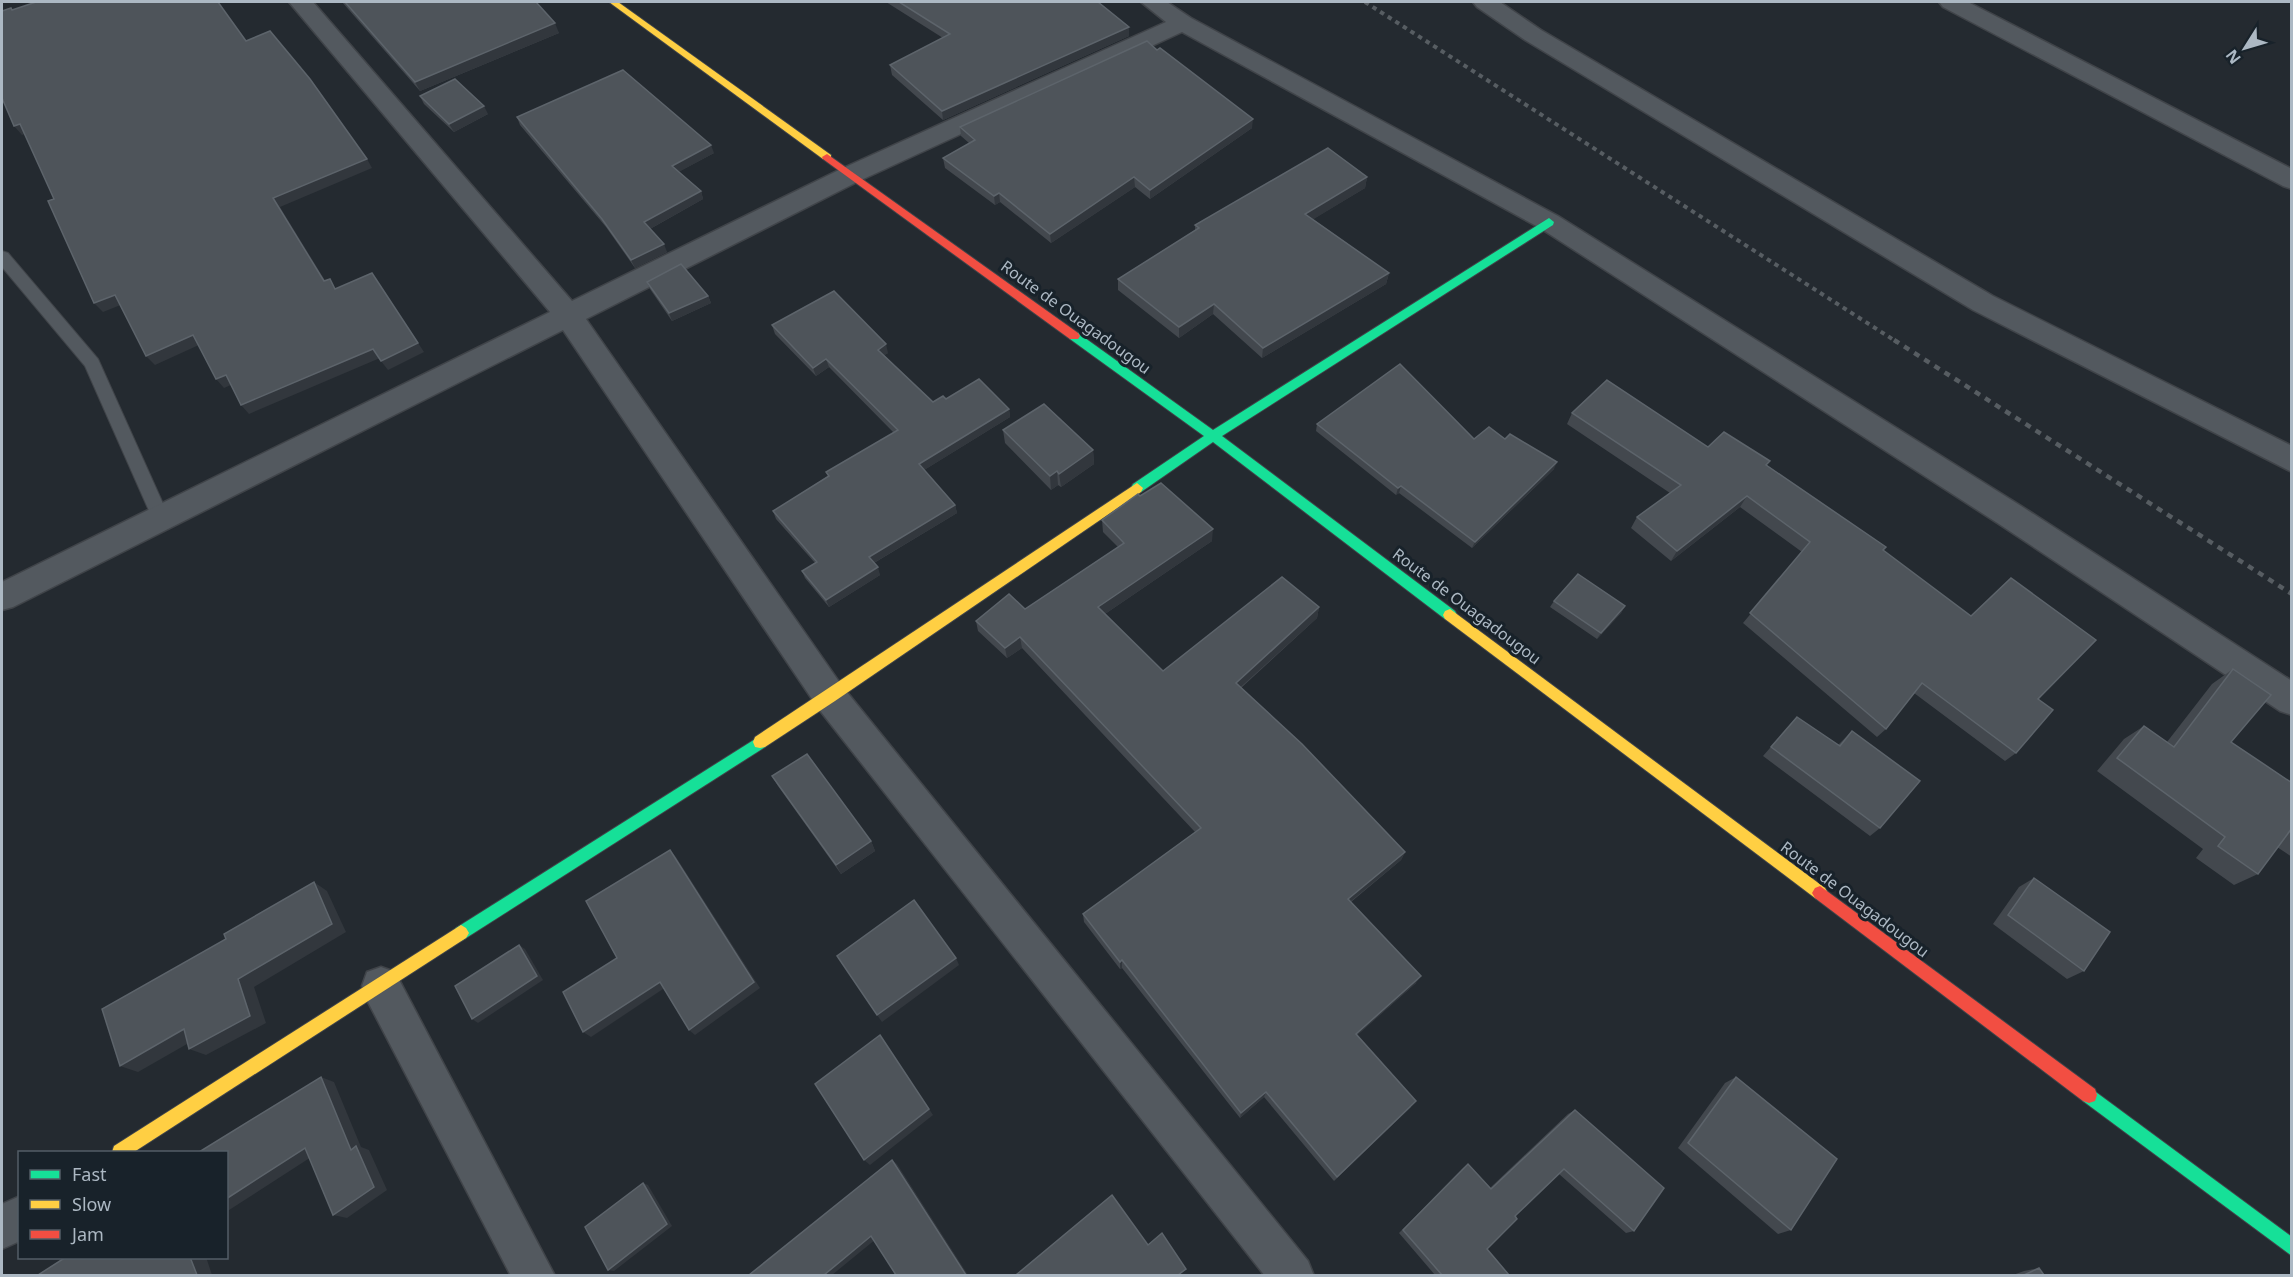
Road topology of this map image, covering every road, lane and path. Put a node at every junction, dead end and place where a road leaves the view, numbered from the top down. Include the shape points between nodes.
1 (301, 2) edge
2 (614, 2) edge
3 (1153, 2) edge
4 (1485, 2) edge
5 (1951, 2) edge
6 (1183, 23) junction
7 (850, 175) junction
8 (2292, 180) edge
9 (1549, 222) junction
10 (2, 257) edge
11 (568, 315) junction
12 (1213, 436) junction
13 (2292, 460) edge
14 (160, 517) junction
15 (2, 597) edge
16 (830, 697) junction
17 (2292, 700) edge
18 (381, 986) junction
19 (122, 1151) edge
20 (18, 1218) edge
21 (2, 1228) edge
22 (2292, 1248) edge
23 (534, 1275) edge
24 (1293, 1275) edge

1 - 11 street
2 - 7 street, Route de Ouagadougou
3 - 6 street
4 - 13 street via 1533,35 1983,303
5 - 8 street
6 - 7 street
6 - 9 street
7 - 11 street
7 - 12 street, Route de Ouagadougou
9 - 12 street
9 - 17 street via 2010,515
10 - 14 lane via 92,363
11 - 14 street
11 - 16 street
12 - 16 street
12 - 22 street, Route de Ouagadougou
14 - 15 street
16 - 18 street
16 - 24 street
18 - 19 street
18 - 23 street
20 - 21 street

